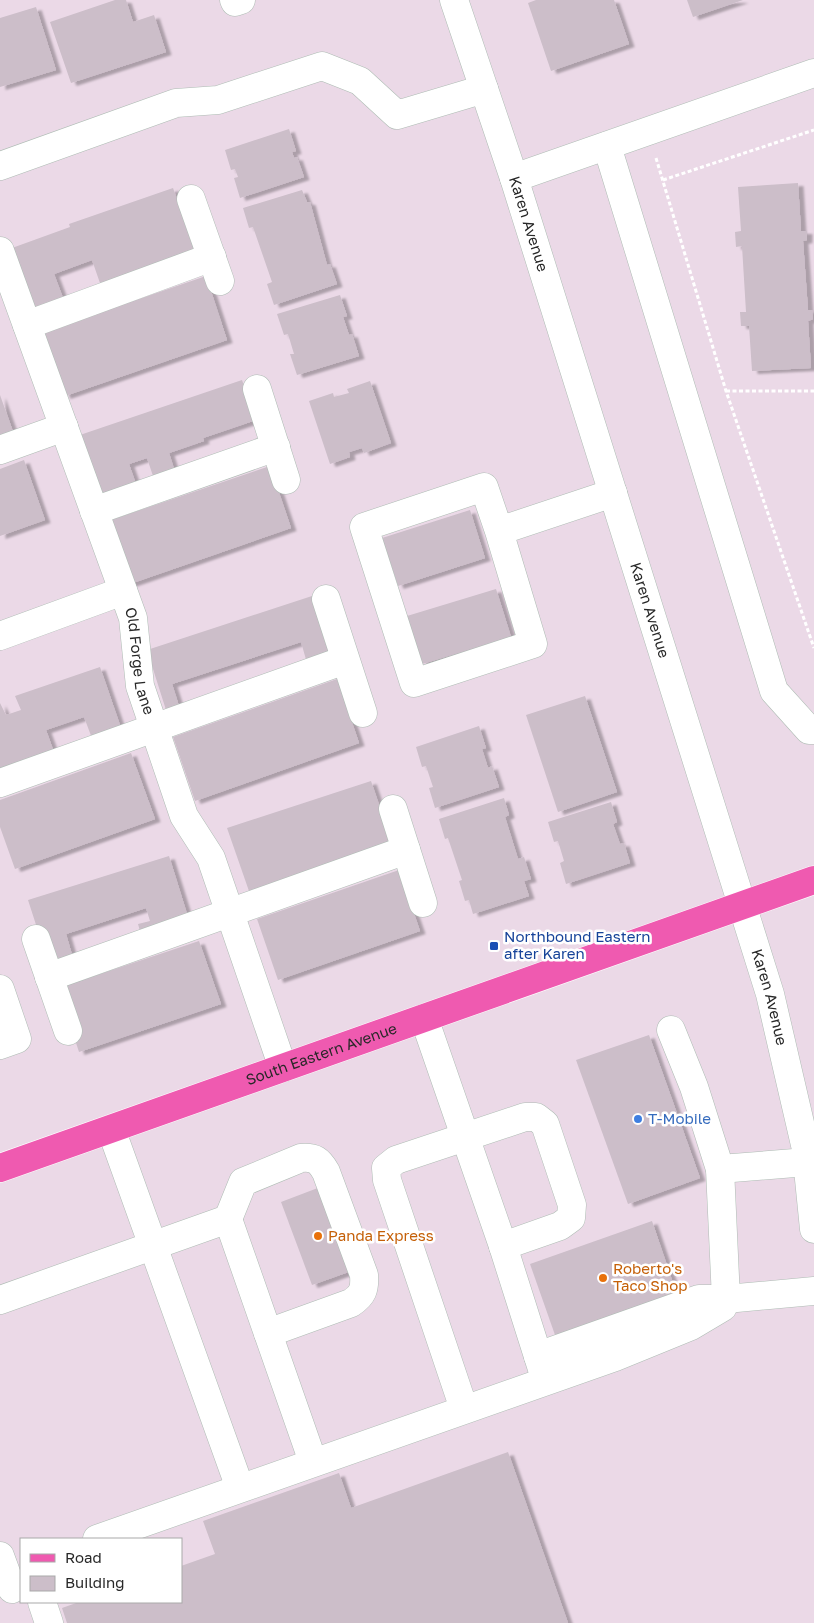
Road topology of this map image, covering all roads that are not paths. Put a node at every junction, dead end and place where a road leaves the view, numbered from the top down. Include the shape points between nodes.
1 (234, 0) edge
2 (241, 0) edge
3 (454, 0) edge
4 (814, 73) edge
5 (484, 89) junction
6 (607, 146) junction
7 (0, 166) edge
8 (514, 178) junction
9 (191, 199) dead end
10 (0, 251) edge
11 (27, 325) junction
12 (257, 389) dead end
13 (64, 427) junction
14 (276, 447) junction
15 (0, 450) edge
16 (286, 480) dead end
17 (613, 493) junction
18 (94, 511) junction
19 (499, 531) junction
20 (123, 591) junction
21 (326, 599) dead end
22 (0, 636) edge
23 (345, 660) junction
24 (363, 713) dead end
25 (155, 728) junction
26 (814, 730) edge
27 (0, 784) edge
28 (393, 809) dead end
29 (406, 850) junction
30 (814, 880) edge
31 (423, 903) dead end
32 (742, 906) junction
33 (230, 913) junction
34 (36, 939) dead end
35 (49, 977) junction
36 (0, 989) edge
37 (424, 1018) junction
38 (68, 1030) dead end
39 (671, 1030) dead end
40 (0, 1045) edge
41 (283, 1068) junction
42 (111, 1128) junction
43 (466, 1138) junction
44 (808, 1162) junction
45 (0, 1168) edge
46 (720, 1169) junction
47 (228, 1219) junction
48 (814, 1229) edge
49 (153, 1246) junction
50 (503, 1246) junction
51 (814, 1291) edge
52 (726, 1299) junction
53 (0, 1300) edge
54 (268, 1333) junction
55 (542, 1368) junction
56 (464, 1409) junction
57 (313, 1462) junction
58 (240, 1488) junction
59 (100, 1538) edge
60 (0, 1556) edge
61 (11, 1590) edge
62 (42, 1603) edge
63 (49, 1623) edge

1 - 2 street
3 - 5 street, Karen Avenue
4 - 6 street
5 - 7 street via 397,115 360,81 322,66 218,100 176,104
5 - 8 street, Karen Avenue
6 - 8 street
6 - 26 street via 774,691 809,730
8 - 17 street, Karen Avenue
9 - 11 street via 216,269
10 - 11 street, Old Forge Lane
11 - 13 street, Old Forge Lane
12 - 14 street
13 - 15 street
13 - 18 street, Old Forge Lane
14 - 16 street
14 - 18 street
17 - 19 street
17 - 32 street, Karen Avenue
18 - 20 street, Old Forge Lane
19 - 19 street via 484,487 364,527 414,683 533,644
20 - 22 street
20 - 25 street, Old Forge Lane via 133,618 140,686
21 - 23 street
23 - 24 street
23 - 25 street
25 - 27 street
25 - 33 street, Old Forge Lane via 184,816 211,858
28 - 29 street
29 - 31 street
29 - 33 street
30 - 32 main road, South Eastern Avenue
32 - 37 main road, South Eastern Avenue
32 - 44 street, Karen Avenue via 770,994
33 - 35 street
33 - 41 street, Old Forge Lane
34 - 35 street
35 - 38 street
36 - 40 street via 17,1039
37 - 41 main road, South Eastern Avenue
37 - 43 street
39 - 46 street via 694,1087
41 - 42 main road, South Eastern Avenue
42 - 45 main road, South Eastern Avenue
42 - 49 street
43 - 50 street
43 - 50 street via 525,1117 536,1117 545,1124 572,1205 571,1218 560,1226
43 - 56 street via 396,1160 386,1168 387,1180
44 - 46 street
44 - 48 street, Karen Avenue
46 - 52 street
47 - 49 street
47 - 54 street
47 - 54 street via 243,1182 301,1158 311,1157 320,1161 326,1172 364,1275 365,1286 361,1296 351,1303
49 - 53 street
49 - 58 street
50 - 55 street
51 - 52 street
52 - 55 street via 724,1308 691,1326 614,1357
54 - 57 street
55 - 56 street
56 - 57 street
57 - 58 street
58 - 59 street
60 - 61 street
62 - 63 street

